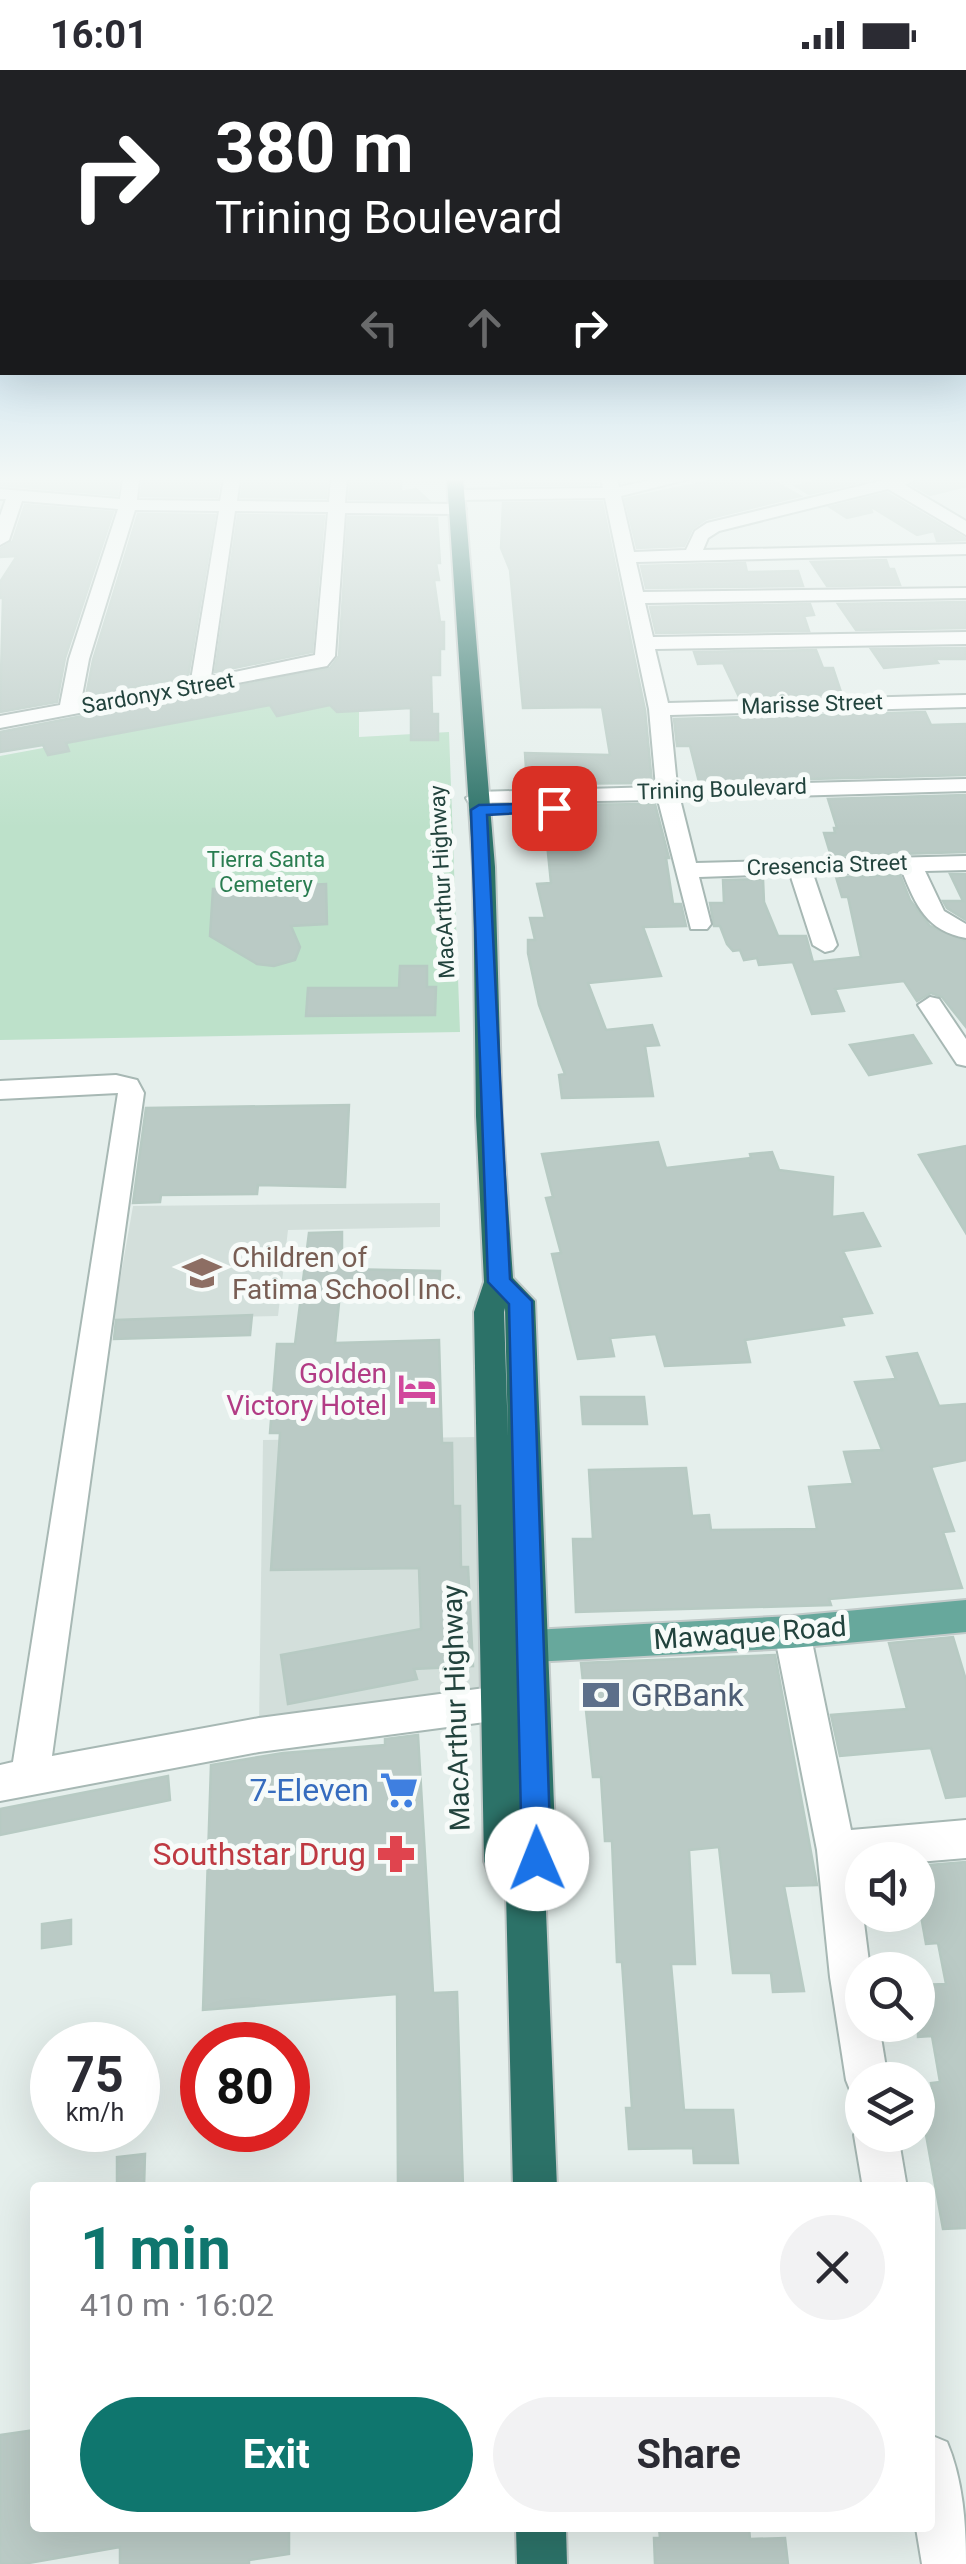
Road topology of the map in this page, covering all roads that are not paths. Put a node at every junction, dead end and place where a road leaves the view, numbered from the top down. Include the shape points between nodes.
1 (99, 595) edge
2 (214, 595) edge
3 (330, 595) edge
4 (463, 595) edge
5 (808, 595) edge
6 (634, 598) joint
7 (966, 638) edge
8 (644, 643) junction
9 (200, 685) junction
10 (966, 700) edge
11 (69, 708) junction
12 (659, 709) junction
13 (0, 722) edge
14 (966, 785) edge
15 (858, 794) junction
16 (966, 798) edge
17 (670, 800) junction
18 (478, 804) junction
19 (910, 863) junction
20 (966, 863) edge
21 (799, 866) junction
22 (688, 870) junction
23 (699, 924) dead end
24 (962, 931) edge
25 (825, 946) dead end
26 (930, 1005) dead end
27 (966, 1058) edge
28 (0, 1090) edge
29 (499, 1282) junction
30 (966, 1616) edge
31 (792, 1632) junction
32 (533, 1646) junction
33 (500, 1703) junction
34 (15, 1780) edge
35 (966, 1839) edge
36 (836, 1850) junction
37 (525, 1884) junction
38 (864, 2062) edge
39 (879, 2152) edge
40 (535, 2182) edge
41 (884, 2182) edge
42 (935, 2490) edge
43 (542, 2532) edge
44 (542, 2564) edge
45 (947, 2564) edge

1 - 11 street
2 - 9 street
3 - 9 street, Sardonyx Street via 325,656 315,664
4 - 18 highway, MacArthur Highway
5 - 6 street
6 - 8 street
7 - 8 street
8 - 12 street
9 - 11 street, Sardonyx Street
10 - 12 street, Marisse Street
11 - 13 street, Sardonyx Street
12 - 17 street
14 - 15 street, Trining Boulevard
15 - 16 street, Trining Boulevard
15 - 17 street, Trining Boulevard
17 - 18 street, Trining Boulevard
17 - 22 street
18 - 29 highway, MacArthur Highway
19 - 20 street, Cresencia Street
19 - 21 street, Cresencia Street
19 - 24 street via 936,920
21 - 22 street, Cresencia Street
21 - 25 street
22 - 23 street
26 - 27 street
28 - 34 street via 116,1084 131,1093
29 - 32 highway, MacArthur Highway via 520,1301
29 - 33 highway, MacArthur Highway via 489,1312
30 - 31 main road, Mawaque Road
31 - 32 main road, Mawaque Road
31 - 36 street
32 - 37 highway, MacArthur Highway via 537,1859
33 - 34 street via 259,1735
33 - 37 highway, MacArthur Highway via 503,1862
35 - 36 street
36 - 38 street
37 - 40 highway, MacArthur Highway
39 - 41 street
42 - 45 street
43 - 44 highway

